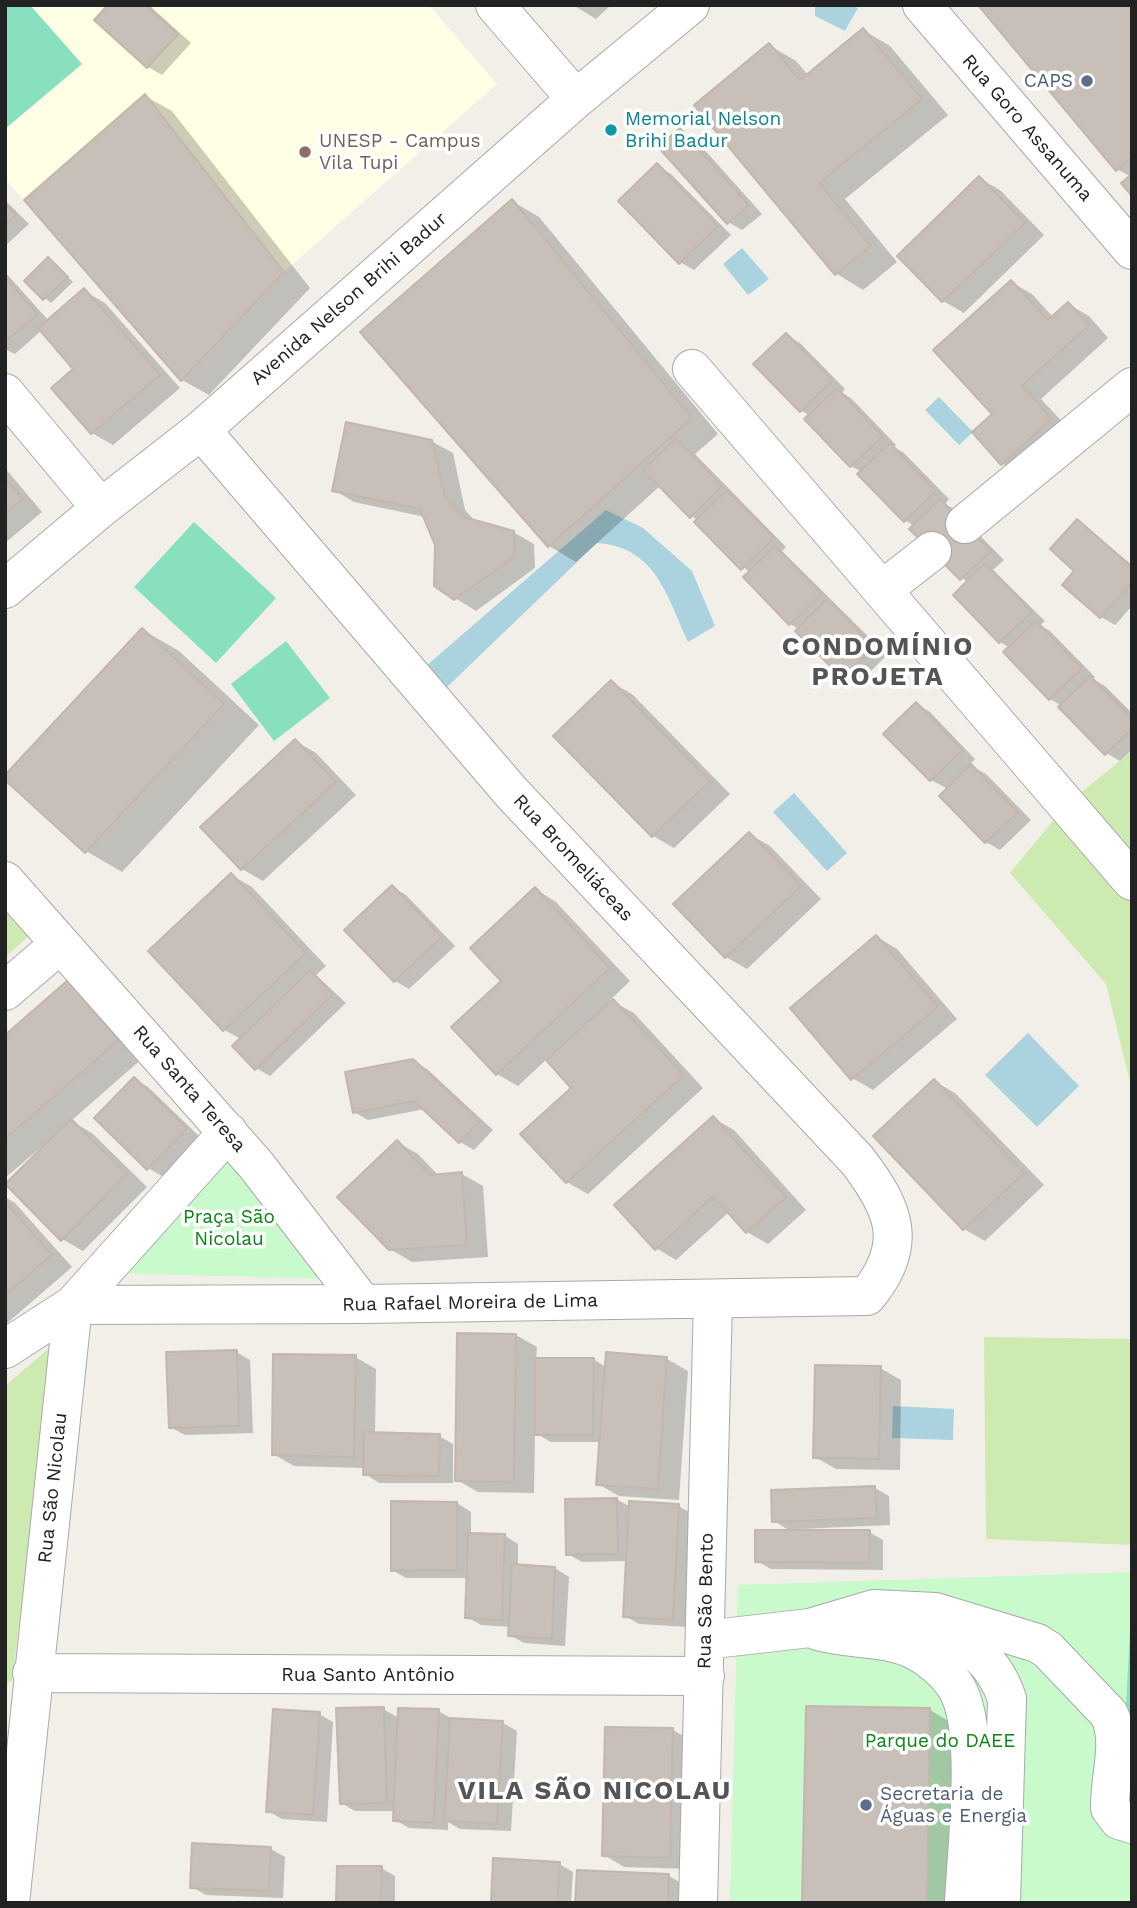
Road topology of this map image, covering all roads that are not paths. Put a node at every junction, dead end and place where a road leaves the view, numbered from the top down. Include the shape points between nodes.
1 (495, 5) edge
2 (690, 5) edge
3 (922, 5) edge
4 (576, 99) junction
5 (1132, 250) edge
6 (692, 369) dead end
7 (1132, 387) edge
8 (5, 393) edge
9 (201, 430) junction
10 (101, 508) junction
11 (965, 524) dead end
12 (932, 551) dead end
13 (5, 589) edge
14 (883, 590) junction
15 (5, 881) edge
16 (1132, 881) edge
17 (61, 944) junction
18 (5, 991) edge
19 (228, 1132) junction
20 (867, 1296) joint
21 (713, 1300) junction
22 (363, 1304) junction
23 (73, 1305) junction
24 (5, 1349) edge
25 (840, 1627) junction
26 (705, 1658) junction
27 (32, 1673) junction
28 (1132, 1824) edge
29 (10, 1903) edge
30 (698, 1903) edge
31 (964, 1903) edge
32 (1001, 1903) edge

1 - 4 street
2 - 4 street, Avenida Nelson Brihi Badur
3 - 5 street, Rua Goro Assanuma
4 - 9 street, Avenida Nelson Brihi Badur
6 - 14 street
7 - 11 street
8 - 10 street
9 - 10 street, Avenida Nelson Brihi Badur
9 - 20 street, Rua Bromeliáceas via 511,792 875,1184 888,1209 892,1255 885,1275
10 - 13 street, Avenida Nelson Brihi Badur
12 - 14 street
14 - 16 street
15 - 17 street, Rua Santa Teresa
17 - 18 street
17 - 19 street, Rua Santa Teresa
19 - 22 street, Rua Santa Teresa
19 - 23 street
20 - 21 street, Rua Rafael Moreira de Lima
21 - 22 street, Rua Rafael Moreira de Lima
21 - 26 street, Rua São Bento
22 - 23 street, Rua Rafael Moreira de Lima
23 - 24 street
23 - 27 street, Rua São Nicolau
25 - 26 street, Rua Santo Antônio
25 - 28 street via 887,1607 935,1612 1023,1637 1048,1650 1114,1723 1110,1808 1112,1815
25 - 31 street via 928,1657 956,1686 970,1745
25 - 32 street via 894,1615 934,1627 984,1657 1001,1682 1009,1717
26 - 27 street, Rua Santo Antônio
26 - 30 street, Rua São Bento
27 - 29 street, Rua São Nicolau

